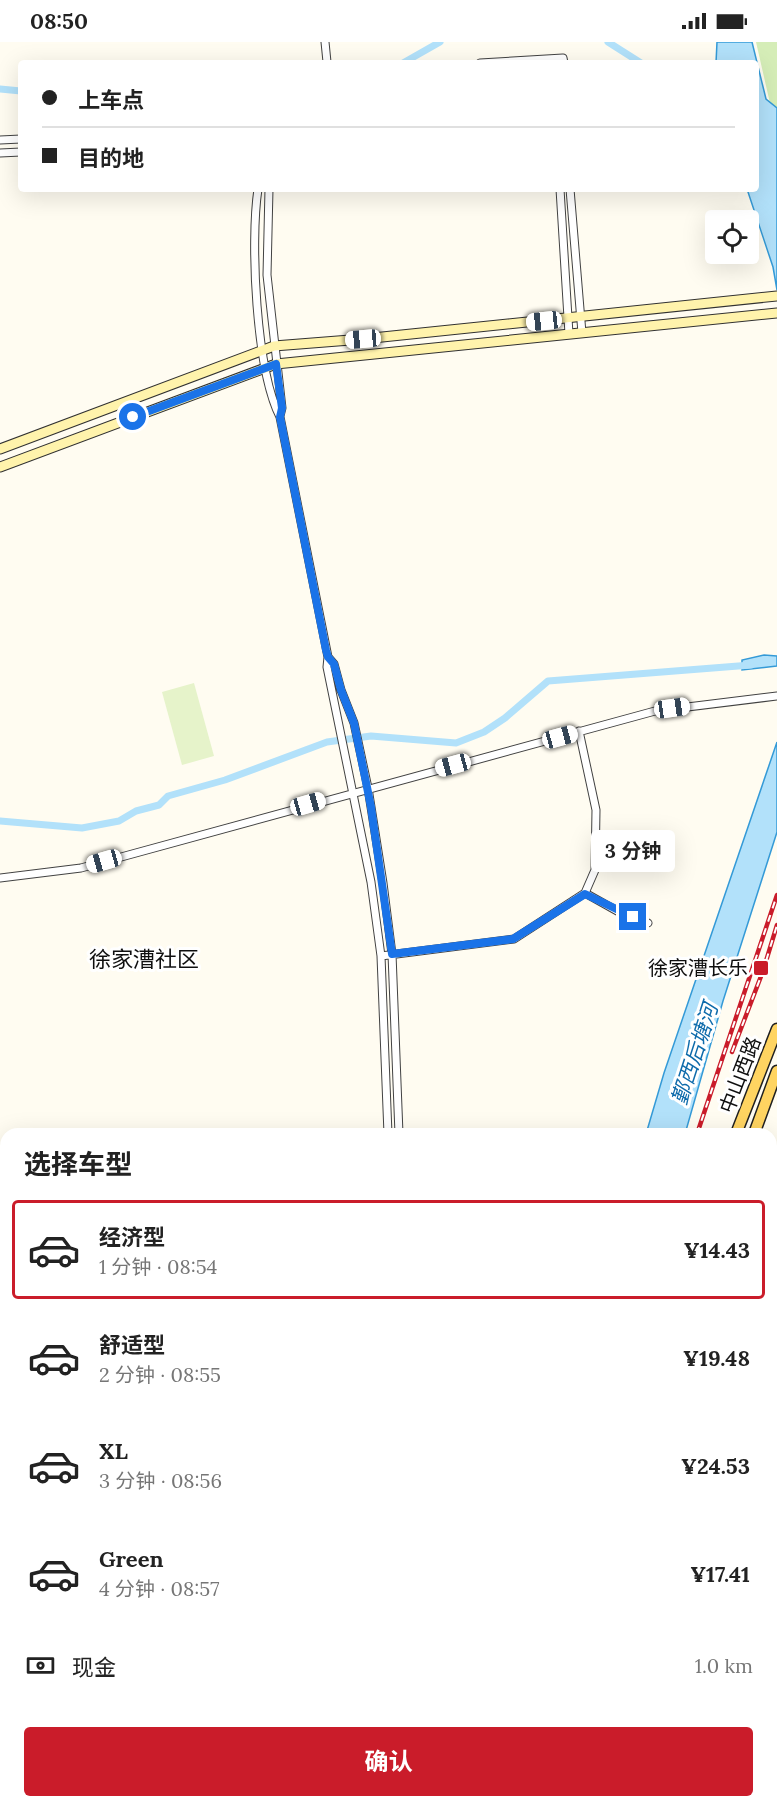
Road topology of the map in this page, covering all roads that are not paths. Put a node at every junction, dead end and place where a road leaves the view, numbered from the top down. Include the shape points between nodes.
1 (326, 42) edge
2 (327, 60) edge
3 (18, 139) edge
4 (0, 140) edge
5 (18, 152) edge
6 (0, 153) edge
7 (258, 192) edge
8 (269, 192) edge
9 (560, 192) edge
10 (570, 192) edge
11 (776, 296) edge
12 (777, 313) edge
13 (580, 317) junction
14 (567, 318) junction
15 (582, 333) junction
16 (569, 334) junction
17 (274, 346) junction
18 (264, 349) junction
19 (271, 365) junction
20 (0, 449) edge
21 (0, 467) edge
22 (328, 657) junction
23 (777, 696) edge
24 (579, 732) junction
25 (368, 788) junction
26 (354, 792) junction
27 (0, 878) edge
28 (585, 894) junction
29 (648, 923) dead end
30 (392, 954) junction
31 (381, 956) junction
32 (777, 1029) edge
33 (777, 1071) edge
34 (388, 1128) edge
35 (399, 1128) edge
36 (738, 1128) edge
37 (756, 1128) edge

1 - 2 street
3 - 4 street
5 - 6 street
7 - 18 street via 254,257
8 - 17 street via 267,275
9 - 14 street
10 - 13 street
11 - 13 street
12 - 15 street
13 - 14 street
13 - 15 street
14 - 16 street
14 - 17 street
15 - 16 street
16 - 19 street
17 - 18 street
17 - 19 street
18 - 19 street
18 - 20 street
19 - 21 street
19 - 22 street via 275,407
22 - 25 street via 334,664 354,723
22 - 26 street
23 - 24 street via 655,711
24 - 25 street
24 - 28 street via 596,810 595,870
25 - 26 street
25 - 30 street
26 - 27 street via 81,868
26 - 31 street
28 - 29 street
28 - 30 street via 513,939
30 - 31 street
30 - 35 street
31 - 34 street
32 - 36 main road, 中山西路
33 - 37 main road, 中山西路

